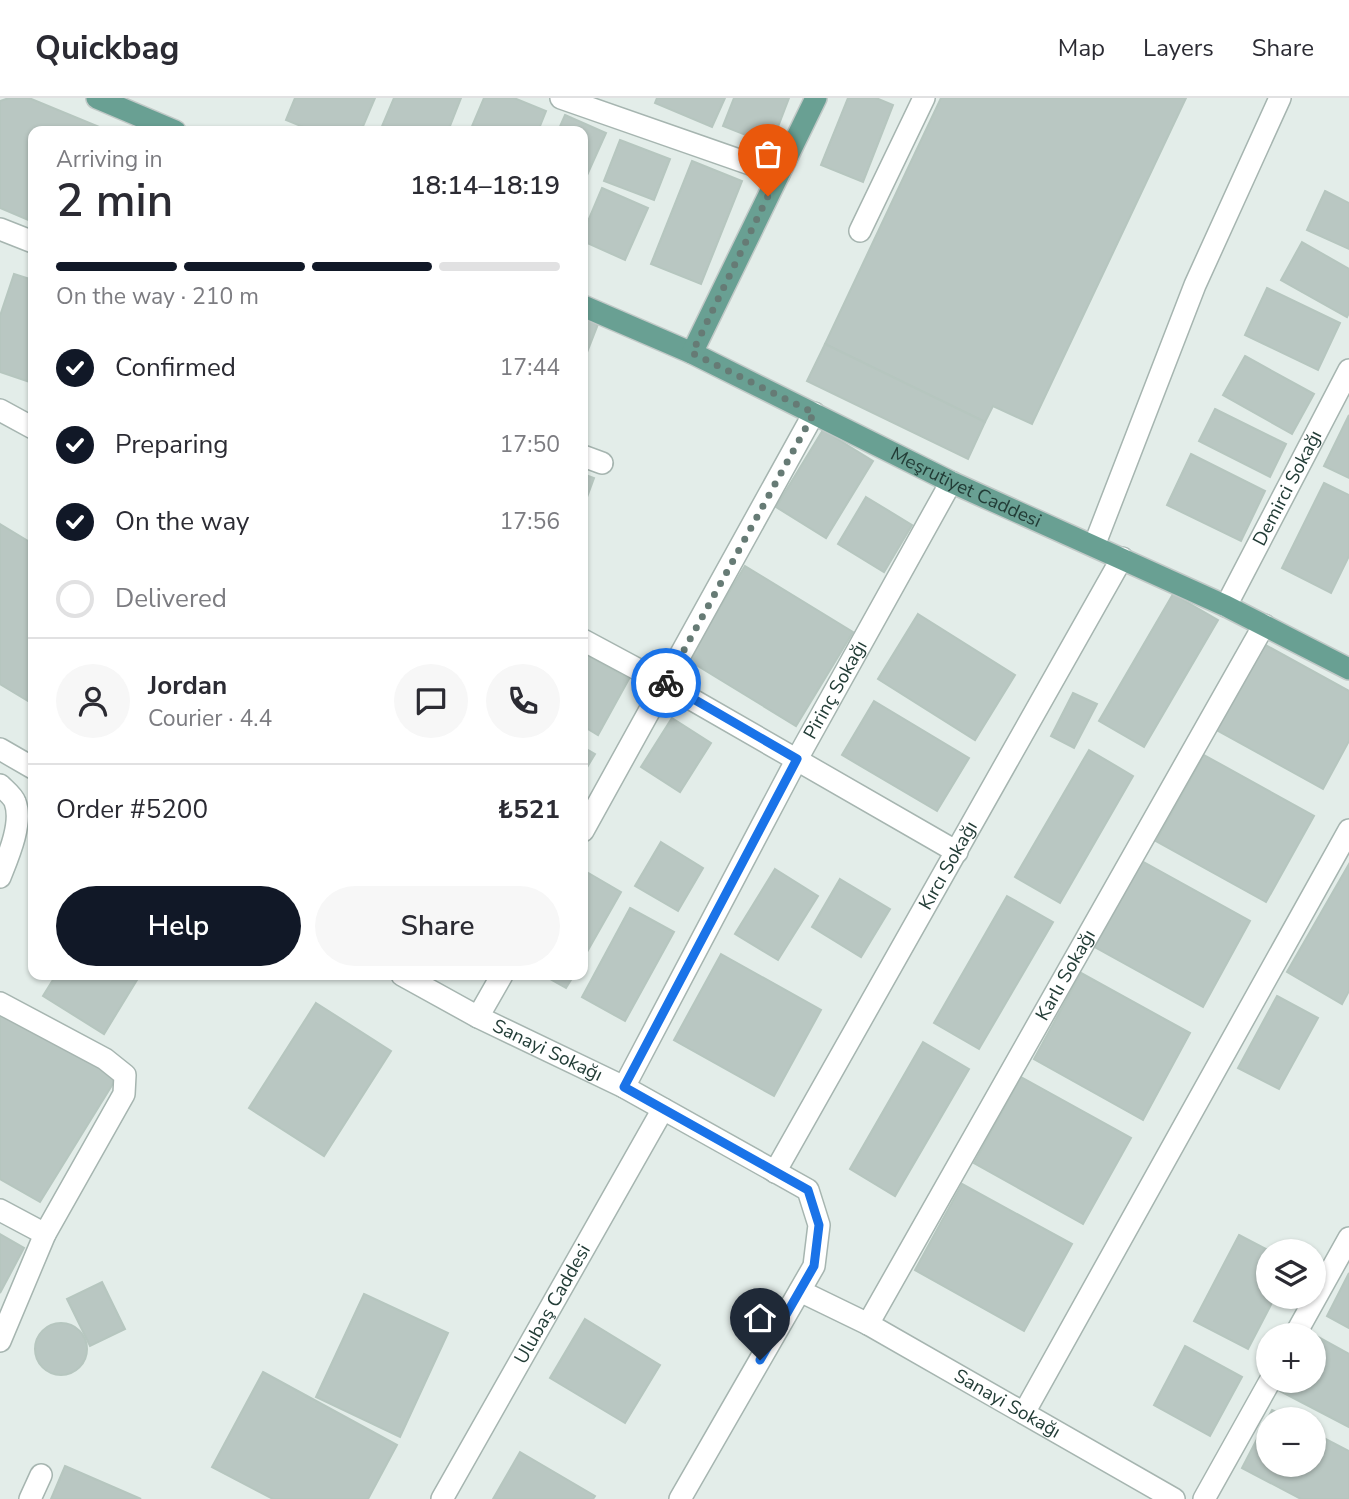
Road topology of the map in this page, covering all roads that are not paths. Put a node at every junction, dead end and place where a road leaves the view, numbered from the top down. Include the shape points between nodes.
1 (97, 98) edge
2 (561, 98) edge
3 (816, 98) edge
4 (924, 98) edge
5 (1280, 98) edge
6 (163, 126) edge
7 (779, 174) junction
8 (0, 229) edge
9 (860, 231) dead end
10 (28, 240) edge
11 (588, 308) edge
12 (692, 353) junction
13 (1349, 370) edge
14 (0, 410) edge
15 (814, 413) junction
16 (28, 425) edge
17 (951, 482) junction
18 (1094, 546) junction
19 (1122, 558) junction
20 (1226, 606) junction
21 (1264, 625) junction
22 (588, 642) edge
23 (1349, 668) edge
24 (665, 684) junction
25 (0, 749) edge
26 (797, 759) junction
27 (28, 765) edge
28 (0, 785) edge
29 (6, 816) edge
30 (588, 822) edge
31 (1349, 830) edge
32 (957, 852) junction
33 (0, 877) edge
34 (411, 980) edge
35 (499, 980) edge
36 (0, 1003) edge
37 (478, 1017) junction
38 (624, 1087) junction
39 (663, 1109) junction
40 (775, 1172) junction
41 (0, 1210) edge
42 (45, 1234) junction
43 (1349, 1238) edge
44 (800, 1291) junction
45 (1302, 1323) edge
46 (868, 1324) junction
47 (0, 1340) edge
48 (1263, 1393) edge
49 (1024, 1413) junction
50 (41, 1475) dead end
51 (30, 1499) edge
52 (442, 1499) edge
53 (680, 1499) edge
54 (1174, 1499) edge
55 (1204, 1499) edge

1 - 6 main road
2 - 7 street
3 - 7 main road
4 - 9 street
5 - 18 street via 1195,285
7 - 12 main road
8 - 10 street
11 - 12 main road, Meşrutiyet Caddesi
12 - 15 main road, Meşrutiyet Caddesi
13 - 20 street, Demirci Sokağı
14 - 16 street
15 - 17 main road, Meşrutiyet Caddesi
15 - 24 street
17 - 18 main road, Meşrutiyet Caddesi
17 - 26 street, Pirinç Sokağı
18 - 19 main road, Meşrutiyet Caddesi
19 - 20 main road, Meşrutiyet Caddesi
19 - 32 street, Kırcı Sokağı
20 - 21 main road, Meşrutiyet Caddesi
21 - 23 main road, Meşrutiyet Caddesi
21 - 46 street, Karlı Sokağı
22 - 24 street
24 - 26 street
24 - 30 street
25 - 27 street
26 - 32 street
26 - 38 street, Pirinç Sokağı
28 - 29 street via 15,800
29 - 33 street via 11,848
31 - 49 street
32 - 40 street, Kırcı Sokağı
34 - 37 street, Sanayi Sokağı
35 - 37 street
36 - 42 street via 105,1059 125,1075 124,1094
37 - 38 street, Sanayi Sokağı
38 - 39 street, Sanayi Sokağı
39 - 40 street, Sanayi Sokağı
39 - 52 street, Ulubaş Caddesi
40 - 44 street, Sanayi Sokağı via 808,1190 819,1225 814,1266
41 - 42 street
42 - 47 street
43 - 45 street
44 - 46 street, Sanayi Sokağı
44 - 53 street
46 - 49 street, Sanayi Sokağı
48 - 55 street
49 - 54 street, Sanayi Sokağı
50 - 51 street

